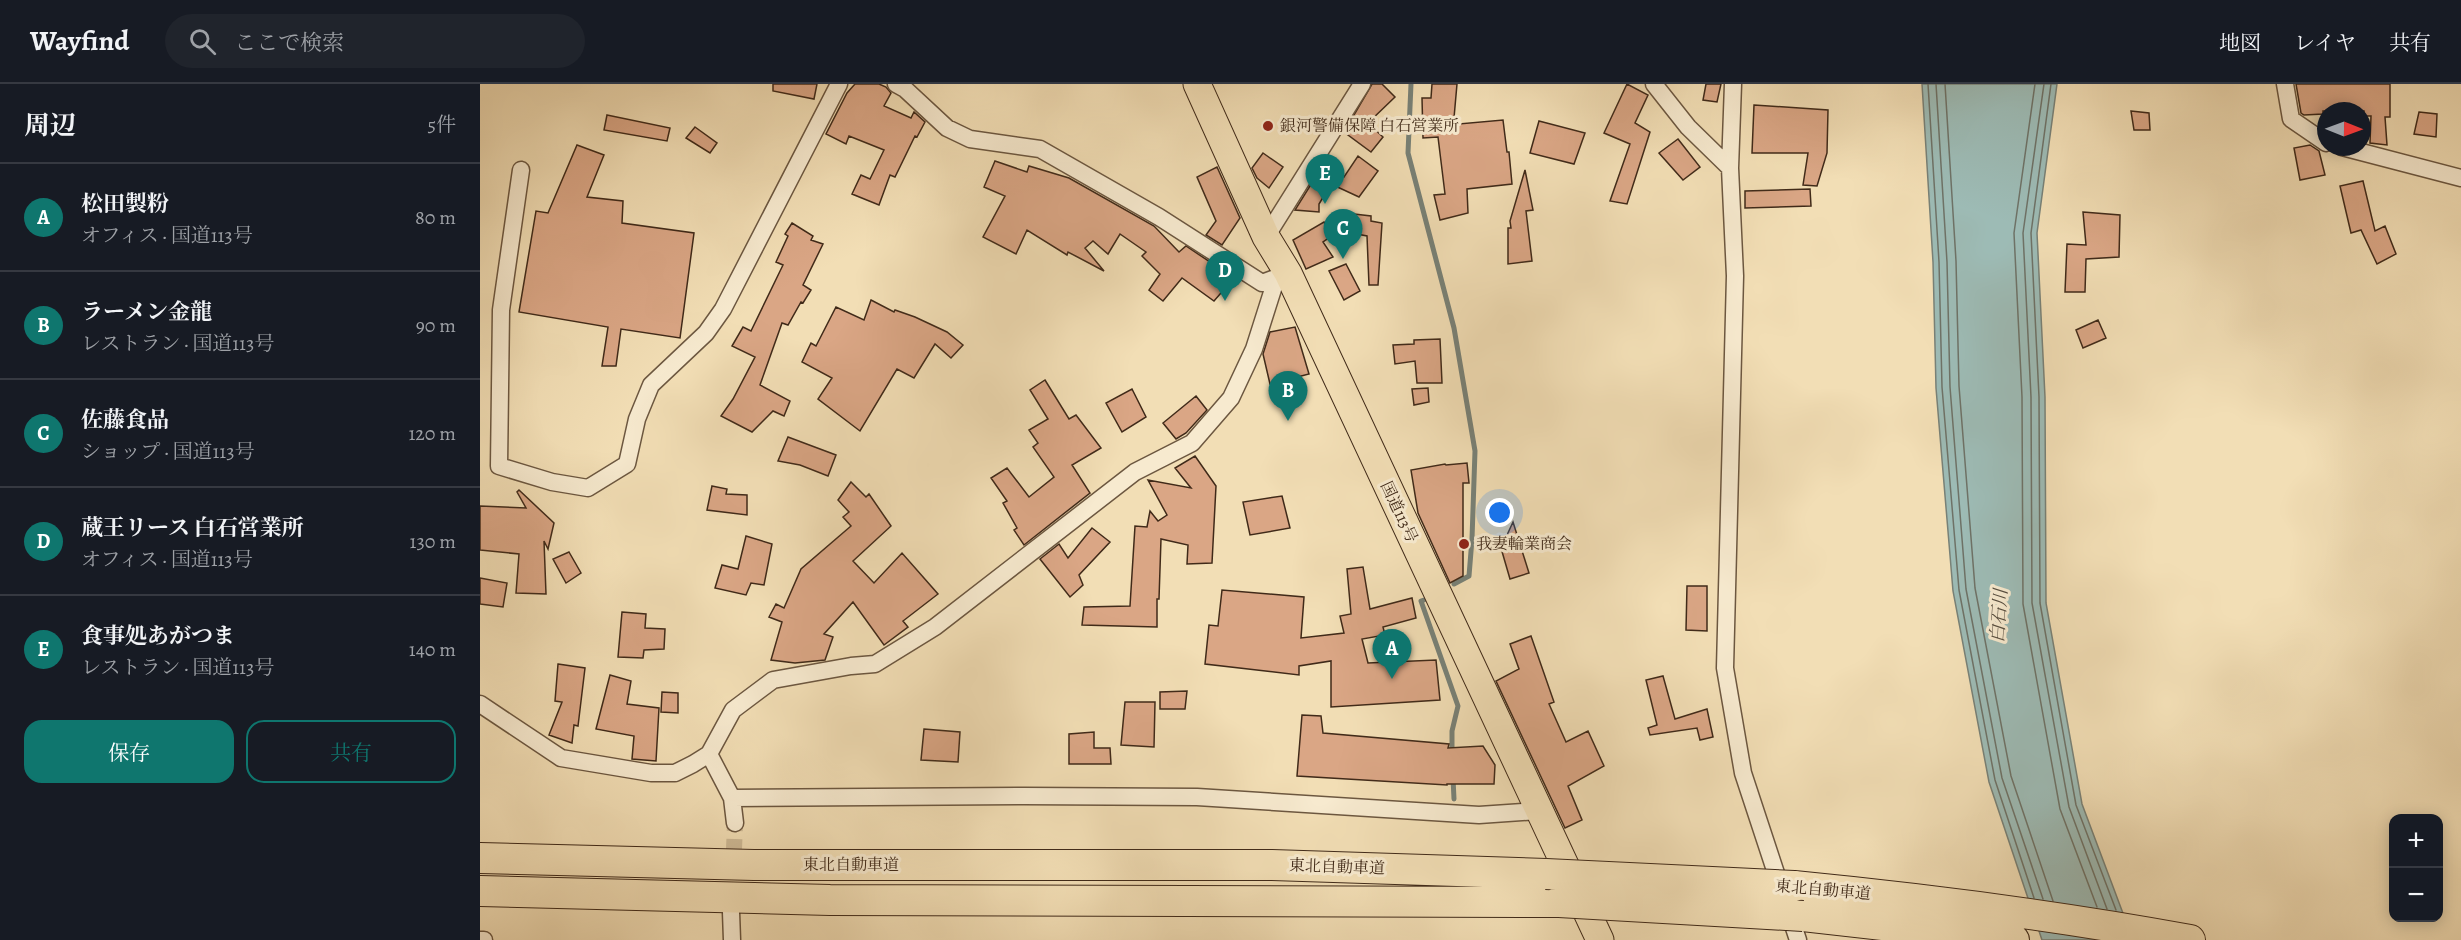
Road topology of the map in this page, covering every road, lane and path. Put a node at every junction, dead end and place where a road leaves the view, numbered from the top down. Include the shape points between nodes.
1 (839, 84) edge
2 (896, 84) edge
3 (1197, 84) edge
4 (1362, 84) edge
5 (1653, 84) edge
6 (1732, 84) edge
7 (2284, 84) edge
8 (2317, 137) edge
9 (2371, 155) edge
10 (1730, 168) junction
11 (521, 170) dead end
12 (2461, 178) edge
13 (1266, 237) junction
14 (1288, 273) junction
15 (480, 704) edge
16 (709, 754) junction
17 (732, 798) junction
18 (1538, 811) junction
19 (735, 823) tunnel mouth
20 (480, 858) edge
21 (480, 891) edge
22 (731, 912) tunnel mouth
23 (732, 940) edge
24 (1600, 940) edge
25 (1798, 940) edge
26 (2014, 940) edge
27 (2190, 940) edge

1 - 11 street via 723,309 706,333 651,385 637,419 627,464 588,488 499,466 501,310
2 - 14 street via 947,128 970,139 1040,149 1159,217 1262,283
3 - 13 highway, 国道113号
4 - 13 street
5 - 10 street via 1688,127
6 - 10 street
7 - 8 street via 2291,119
9 - 12 street
10 - 25 street via 1735,276 1725,668 1743,773
13 - 14 highway, 国道113号
14 - 16 street via 1274,286 1254,349 1231,398 1192,443 1135,472 935,627 875,664 773,680 733,710
14 - 18 highway, 国道113号
15 - 16 street via 561,758 651,773 675,773
16 - 17 street
17 - 18 street via 1197,797 1479,815
17 - 19 street
18 - 24 highway, 国道113号
20 - 27 highway, 東北自動車道, bridge via 754,865 1272,865 1546,874 1794,886 1917,898 2048,915
21 - 26 highway, 東北自動車道, bridge via 830,900 1559,902 1803,916
22 - 23 street

